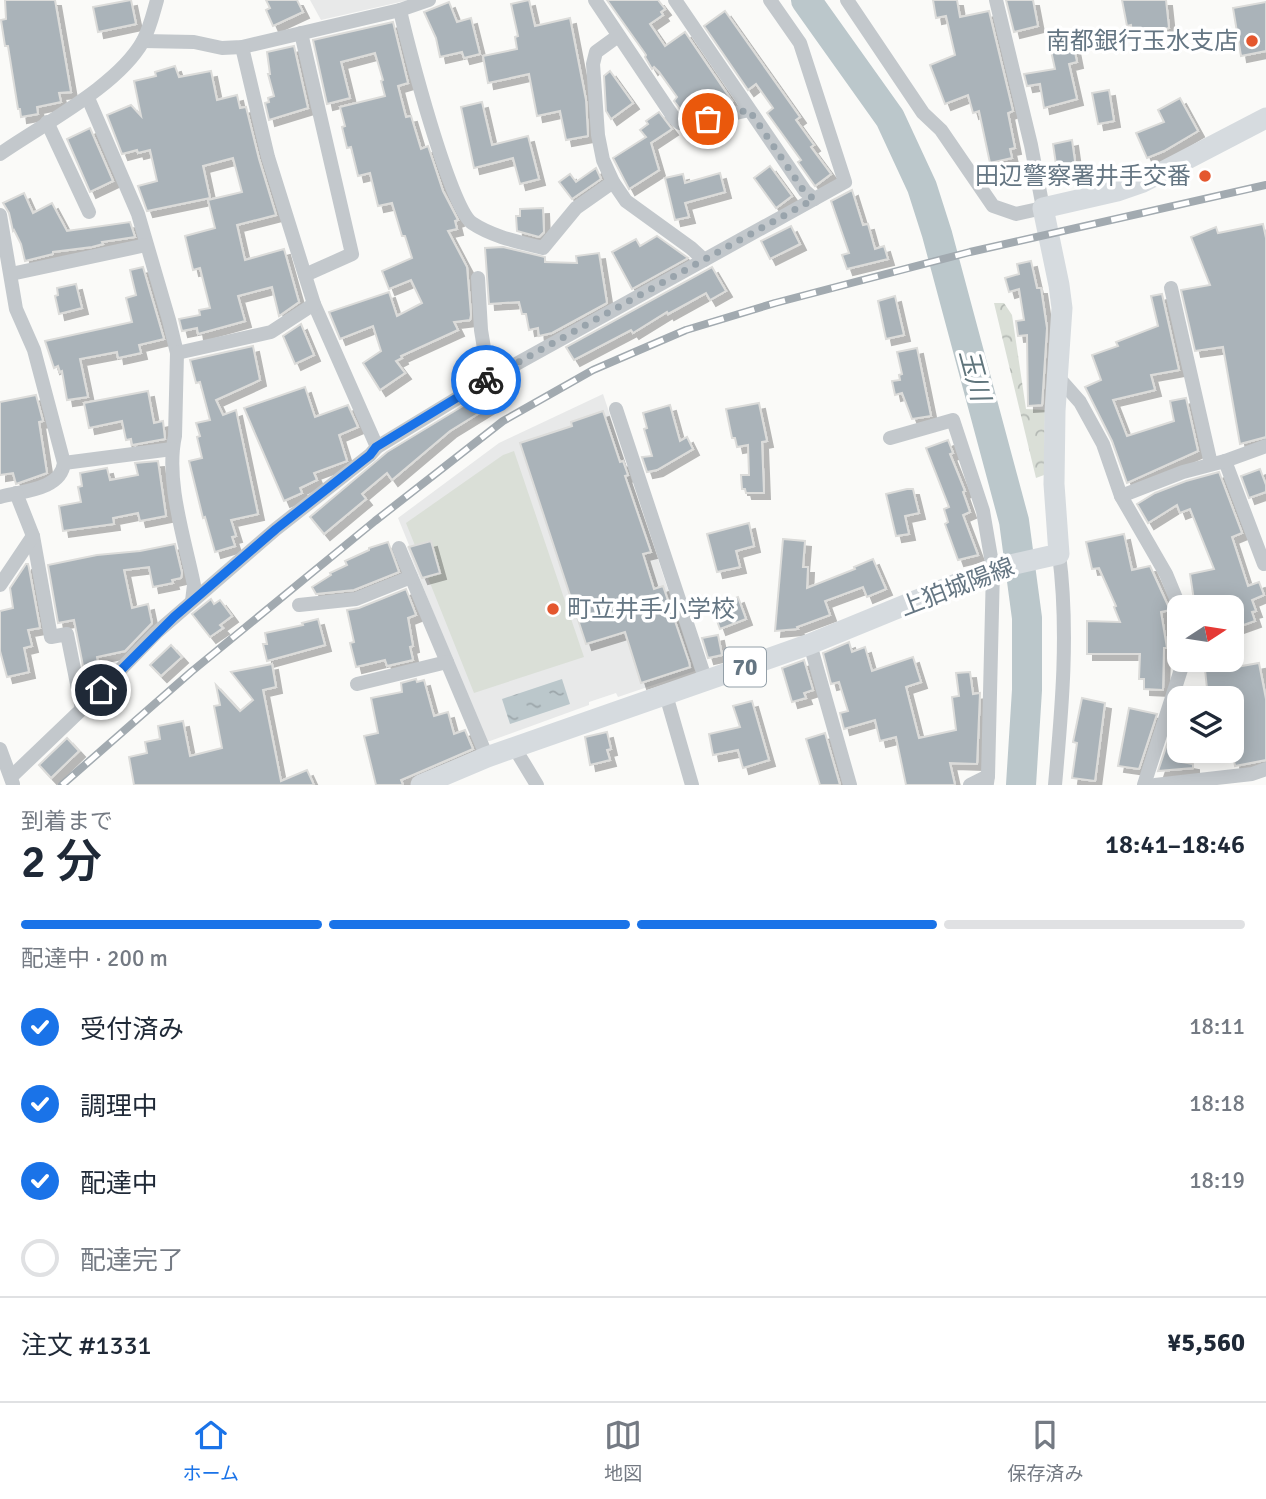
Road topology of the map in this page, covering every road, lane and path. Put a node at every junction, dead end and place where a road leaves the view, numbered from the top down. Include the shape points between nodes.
1 (157, 0) edge
2 (429, 0) edge
3 (595, 0) edge
4 (675, 0) edge
5 (771, 0) edge
6 (847, 0) edge
7 (996, 0) edge
8 (400, 10) junction
9 (300, 33) junction
10 (618, 36) junction
11 (143, 41) junction
12 (242, 47) junction
13 (88, 98) junction
14 (749, 110) junction
15 (1266, 118) edge
16 (47, 122) junction
17 (0, 154) edge
18 (613, 182) junction
19 (814, 199) junction
20 (89, 212) dead end
21 (1044, 212) junction
22 (0, 215) edge
23 (146, 245) junction
24 (704, 260) junction
25 (11, 274) junction
26 (305, 275) junction
27 (478, 278) dead end
28 (1171, 288) dead end
29 (314, 303) junction
30 (177, 353) junction
31 (1057, 376) junction
32 (489, 379) junction
33 (615, 409) dead end
34 (890, 438) dead end
35 (1266, 446) edge
36 (376, 447) junction
37 (172, 449) junction
38 (1218, 462) junction
39 (64, 463) junction
40 (16, 493) junction
41 (1121, 496) junction
42 (0, 497) edge
43 (33, 536) junction
44 (398, 548) dead end
45 (1053, 555) junction
46 (1264, 564) dead end
47 (995, 568) junction
48 (411, 577) junction
49 (0, 585) edge
50 (1175, 595) edge
51 (192, 601) junction
52 (299, 605) dead end
53 (810, 644) junction
54 (447, 662) junction
55 (1180, 672) edge
56 (706, 681) junction
57 (357, 684) dead end
58 (666, 695) junction
59 (82, 709) junction
60 (514, 747) junction
61 (0, 749) edge
62 (487, 757) junction
63 (1266, 769) edge
64 (988, 780) edge
65 (12, 781) edge
66 (421, 785) edge
67 (537, 785) edge
68 (692, 785) edge
69 (850, 785) edge
70 (970, 785) edge
71 (1055, 785) edge
72 (1144, 785) edge
73 (1155, 785) edge

1 - 11 street
2 - 8 street
3 - 10 street
4 - 14 street
5 - 19 street via 800,43 845,182
6 - 21 street via 993,206 1016,214
7 - 21 street
8 - 9 street
8 - 18 street via 418,86 454,191 470,222 510,240 543,248 576,208
9 - 12 street
9 - 26 street via 352,254
10 - 14 street via 680,123
10 - 18 street via 596,52 593,64 598,135
11 - 12 street
11 - 13 street
12 - 26 street via 268,157
13 - 16 street
13 - 23 street via 138,214
14 - 19 street
15 - 21 main road via 1143,182
16 - 17 street
16 - 20 street
18 - 24 street via 626,201
19 - 24 street
21 - 31 main road via 1062,308
22 - 25 street
23 - 25 street
23 - 30 street
24 - 32 street
25 - 39 street via 16,309 34,350
26 - 29 street
27 - 32 street
28 - 38 street
29 - 30 street via 271,332
29 - 36 street
30 - 37 street
31 - 41 street via 1080,402
31 - 45 main road
32 - 36 street
33 - 56 street
34 - 47 street via 953,420 983,511
35 - 38 street
36 - 51 street
37 - 39 street
37 - 51 street via 173,482 194,585
38 - 41 street
38 - 46 street
39 - 40 street via 56,481
40 - 42 street
40 - 43 street
41 - 50 street
43 - 49 street
43 - 59 street via 51,637 67,634
44 - 48 street
45 - 47 main road, 上狛城陽線 / 70
45 - 71 street via 1064,590 1065,659
47 - 53 main road, 上狛城陽線 / 70
47 - 64 street
48 - 52 street via 356,599
48 - 54 street
51 - 59 street
53 - 56 main road, 上狛城陽線 / 70
53 - 69 street
54 - 57 street
54 - 62 street
55 - 72 street
56 - 58 main road, 上狛城陽線 / 70
58 - 60 main road, 上狛城陽線 / 70
58 - 68 street
59 - 65 street
60 - 62 main road, 上狛城陽線 / 70
60 - 67 street
61 - 65 street
62 - 66 main road, 上狛城陽線 / 70
63 - 73 street
64 - 70 street

